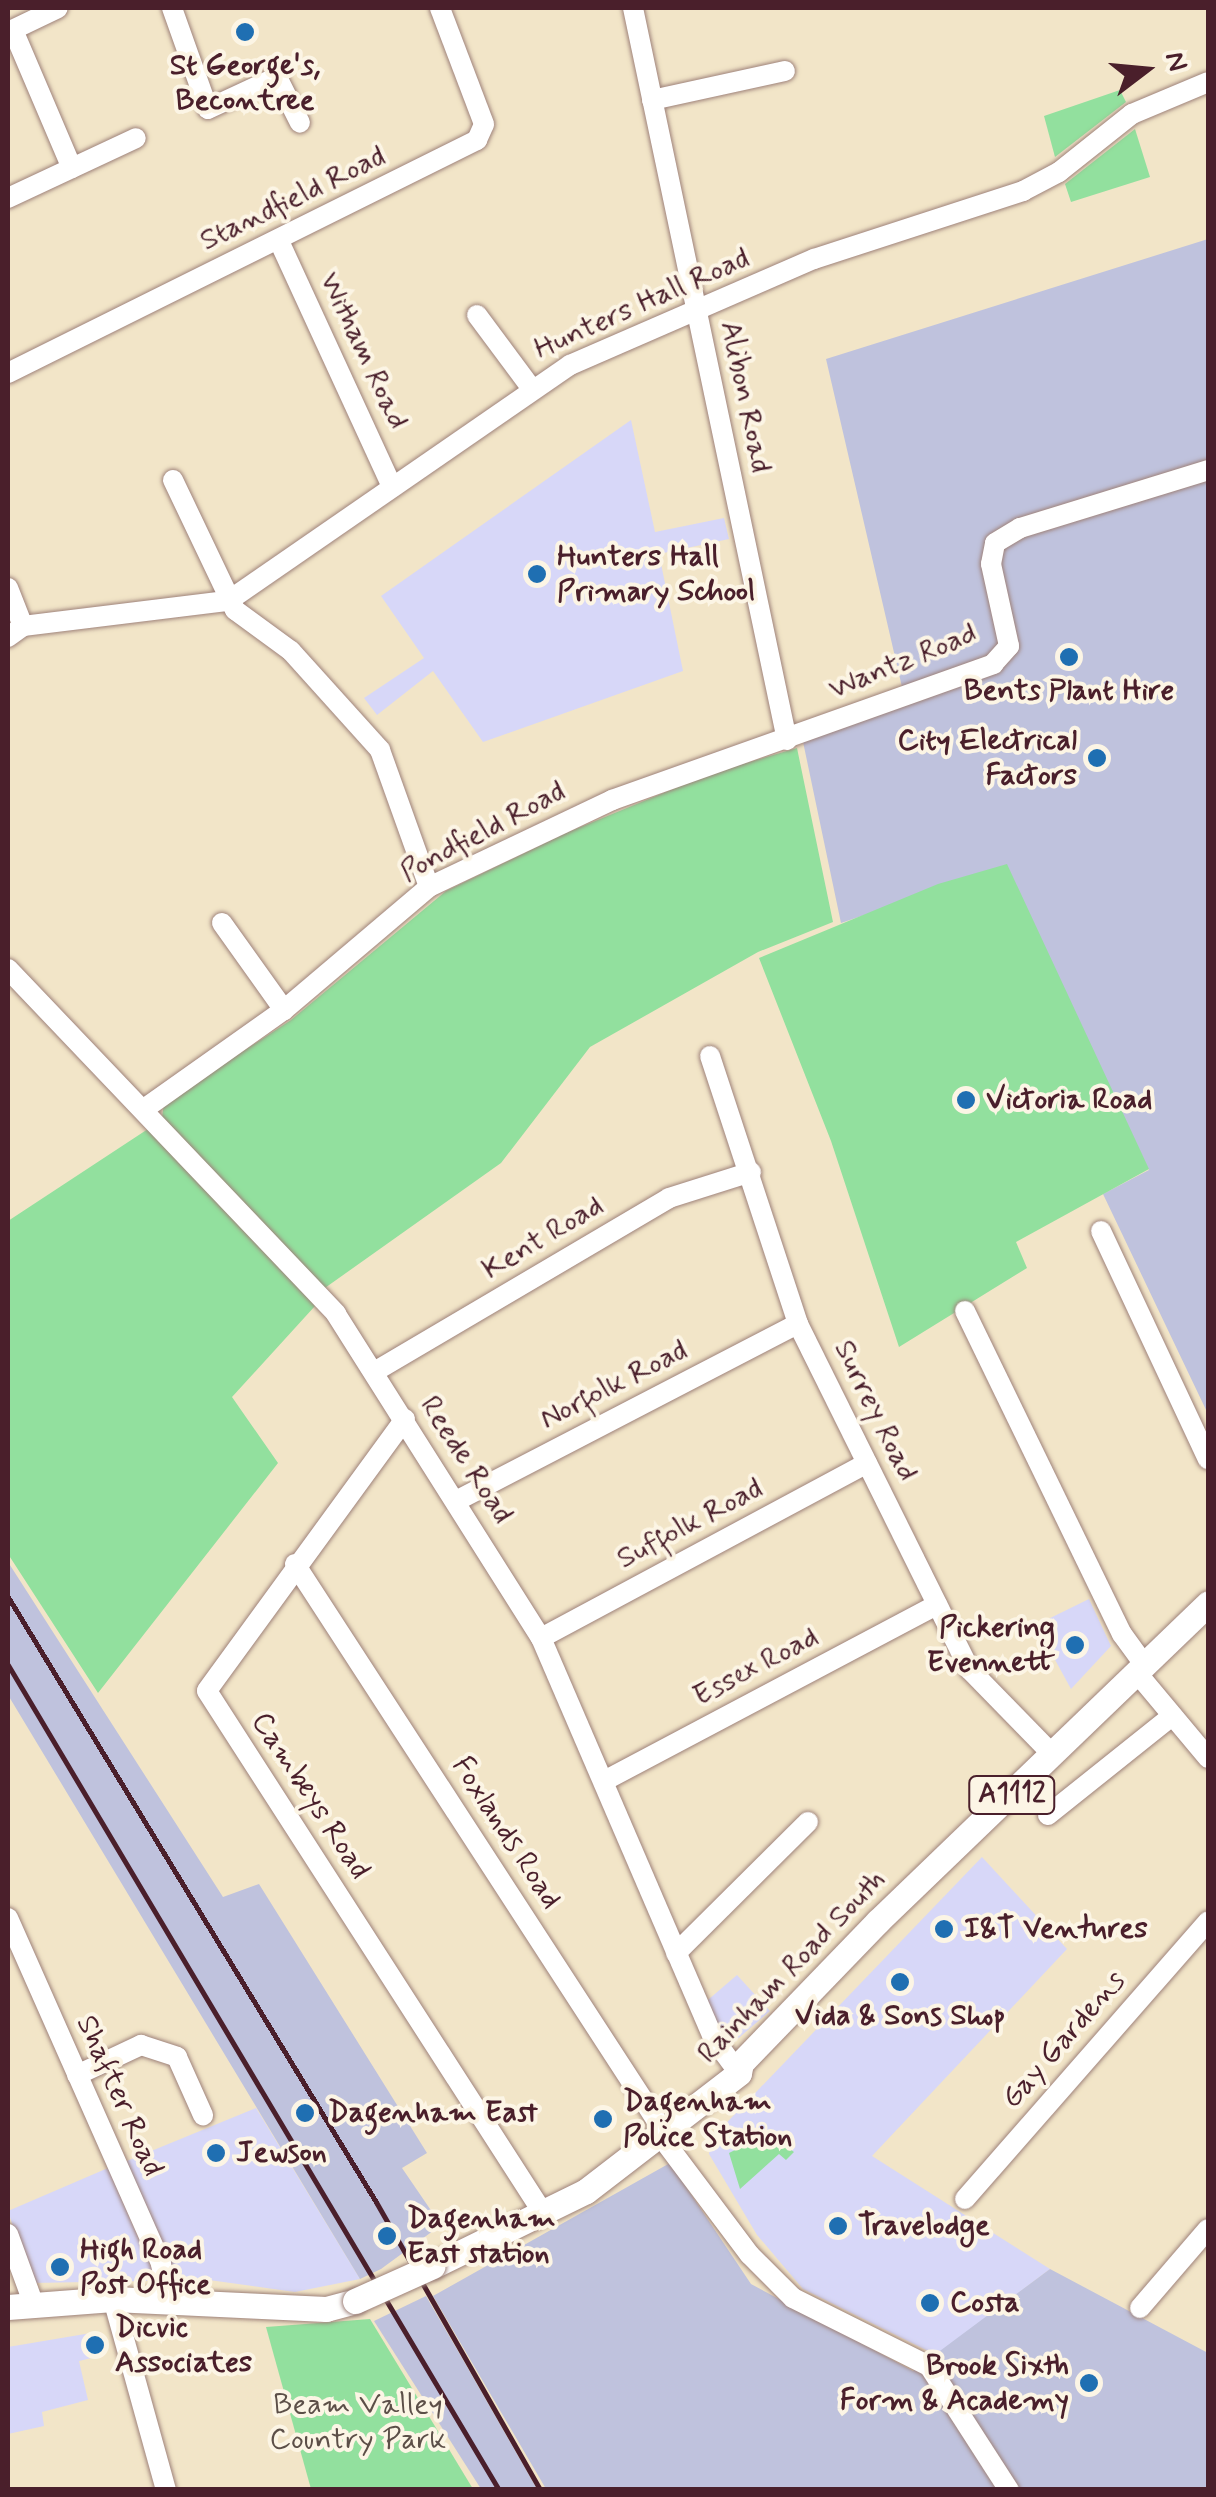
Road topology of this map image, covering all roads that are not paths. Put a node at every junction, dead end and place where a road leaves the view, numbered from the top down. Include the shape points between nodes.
1 (58, 8) edge
2 (172, 8) edge
3 (440, 8) edge
4 (633, 8) edge
5 (10, 31) edge
6 (786, 70) dead end
7 (1208, 82) edge
8 (652, 100) junction
9 (300, 123) dead end
10 (136, 138) dead end
11 (72, 168) junction
12 (8, 198) edge
13 (279, 240) junction
14 (697, 314) junction
15 (477, 315) dead end
16 (8, 373) edge
17 (532, 388) junction
18 (1208, 470) edge
19 (172, 480) dead end
20 (392, 487) junction
21 (8, 588) edge
22 (228, 600) junction
23 (16, 632) edge
24 (786, 740) junction
25 (429, 887) junction
26 (222, 923) dead end
27 (8, 969) edge
28 (284, 1010) junction
29 (710, 1056) dead end
30 (144, 1109) junction
31 (751, 1172) junction
32 (1102, 1231) dead end
33 (965, 1311) dead end
34 (798, 1324) junction
35 (374, 1372) junction
36 (404, 1420) junction
37 (1208, 1459) edge
38 (867, 1462) junction
39 (458, 1500) junction
40 (295, 1564) junction
41 (1208, 1603) edge
42 (937, 1605) junction
43 (541, 1638) junction
44 (1140, 1668) junction
45 (1172, 1716) junction
46 (1053, 1756) junction
47 (1208, 1758) edge
48 (604, 1781) junction
49 (1048, 1815) dead end
50 (808, 1822) dead end
51 (8, 1918) edge
52 (1208, 1921) edge
53 (676, 1953) junction
54 (739, 2073) junction
55 (77, 2076) junction
56 (203, 2115) dead end
57 (664, 2137) junction
58 (966, 2199) dead end
59 (544, 2216) junction
60 (1208, 2229) edge
61 (8, 2234) edge
62 (113, 2299) junction
63 (168, 2301) junction
64 (34, 2305) junction
65 (8, 2307) edge
66 (1140, 2308) dead end
67 (166, 2490) edge
68 (1009, 2490) edge

1 - 5 street
2 - 9 street via 208,109 276,76
3 - 13 street, Standfield Road via 484,124 477,140
4 - 8 street, Alibon Road
5 - 11 street
6 - 8 street
7 - 14 street, Hunters Hall Road via 1132,114 1059,172 1023,190 814,259
8 - 14 street, Alibon Road
10 - 11 street
11 - 12 street
13 - 16 street, Standfield Road
13 - 20 street, Witham Road
14 - 17 street, Hunters Hall Road via 570,365
14 - 24 street, Alibon Road
15 - 17 street
17 - 20 street, Hunters Hall Road
18 - 24 street, Wantz Road via 1020,528 995,543 990,564 1010,646 993,664
19 - 22 street
20 - 22 street, Hunters Hall Road
21 - 23 street
22 - 23 street, Hunters Hall Road
22 - 25 street via 291,651 380,750
24 - 25 street, Pondfield Road via 546,827
25 - 28 street, Pondfield Road
26 - 28 street
27 - 30 street, Reede Road
28 - 30 street, Pondfield Road
29 - 31 street, Surrey Road
30 - 35 street, Reede Road via 313,1285
31 - 34 street, Surrey Road
31 - 35 street, Kent Road via 669,1198
32 - 37 street
33 - 44 street
34 - 38 street, Surrey Road
34 - 39 street, Norfolk Road
35 - 36 street, Reede Road
36 - 39 street, Reede Road
36 - 40 street, Cambeys Road
38 - 42 street, Surrey Road
38 - 43 street, Suffolk Road
39 - 43 street, Reede Road
40 - 57 street, Foxlands Road
40 - 59 street, Cambeys Road via 207,1691
41 - 44 main road, Rainham Road South / A1112
42 - 46 street, Surrey Road via 970,1670
42 - 48 street, Essex Road
43 - 48 street, Reede Road
44 - 45 street
44 - 46 main road, Rainham Road South / A1112
45 - 47 street
45 - 49 street
46 - 54 main road, Rainham Road South / A1112 via 867,1932 741,2063
48 - 53 street, Reede Road
50 - 53 street
51 - 55 street, Shafter Road
52 - 58 street, Gay Gardens
53 - 54 street, Reede Road via 713,2038
54 - 57 main road, Rainham Road South / A1112
55 - 56 street via 141,2044 176,2057
55 - 63 street, Shafter Road via 162,2264
57 - 59 main road, Rainham Road South / A1112
57 - 68 street, Foxlands Road via 750,2255 793,2298 928,2366
59 - 63 main road, Rainham Road South / A1112, bridge via 326,2309
60 - 66 street
61 - 64 street
62 - 63 main road, Rainham Road South / A1112
62 - 64 main road, Rainham Road South / A1112
62 - 67 street
64 - 65 main road, Rainham Road South / A1112

